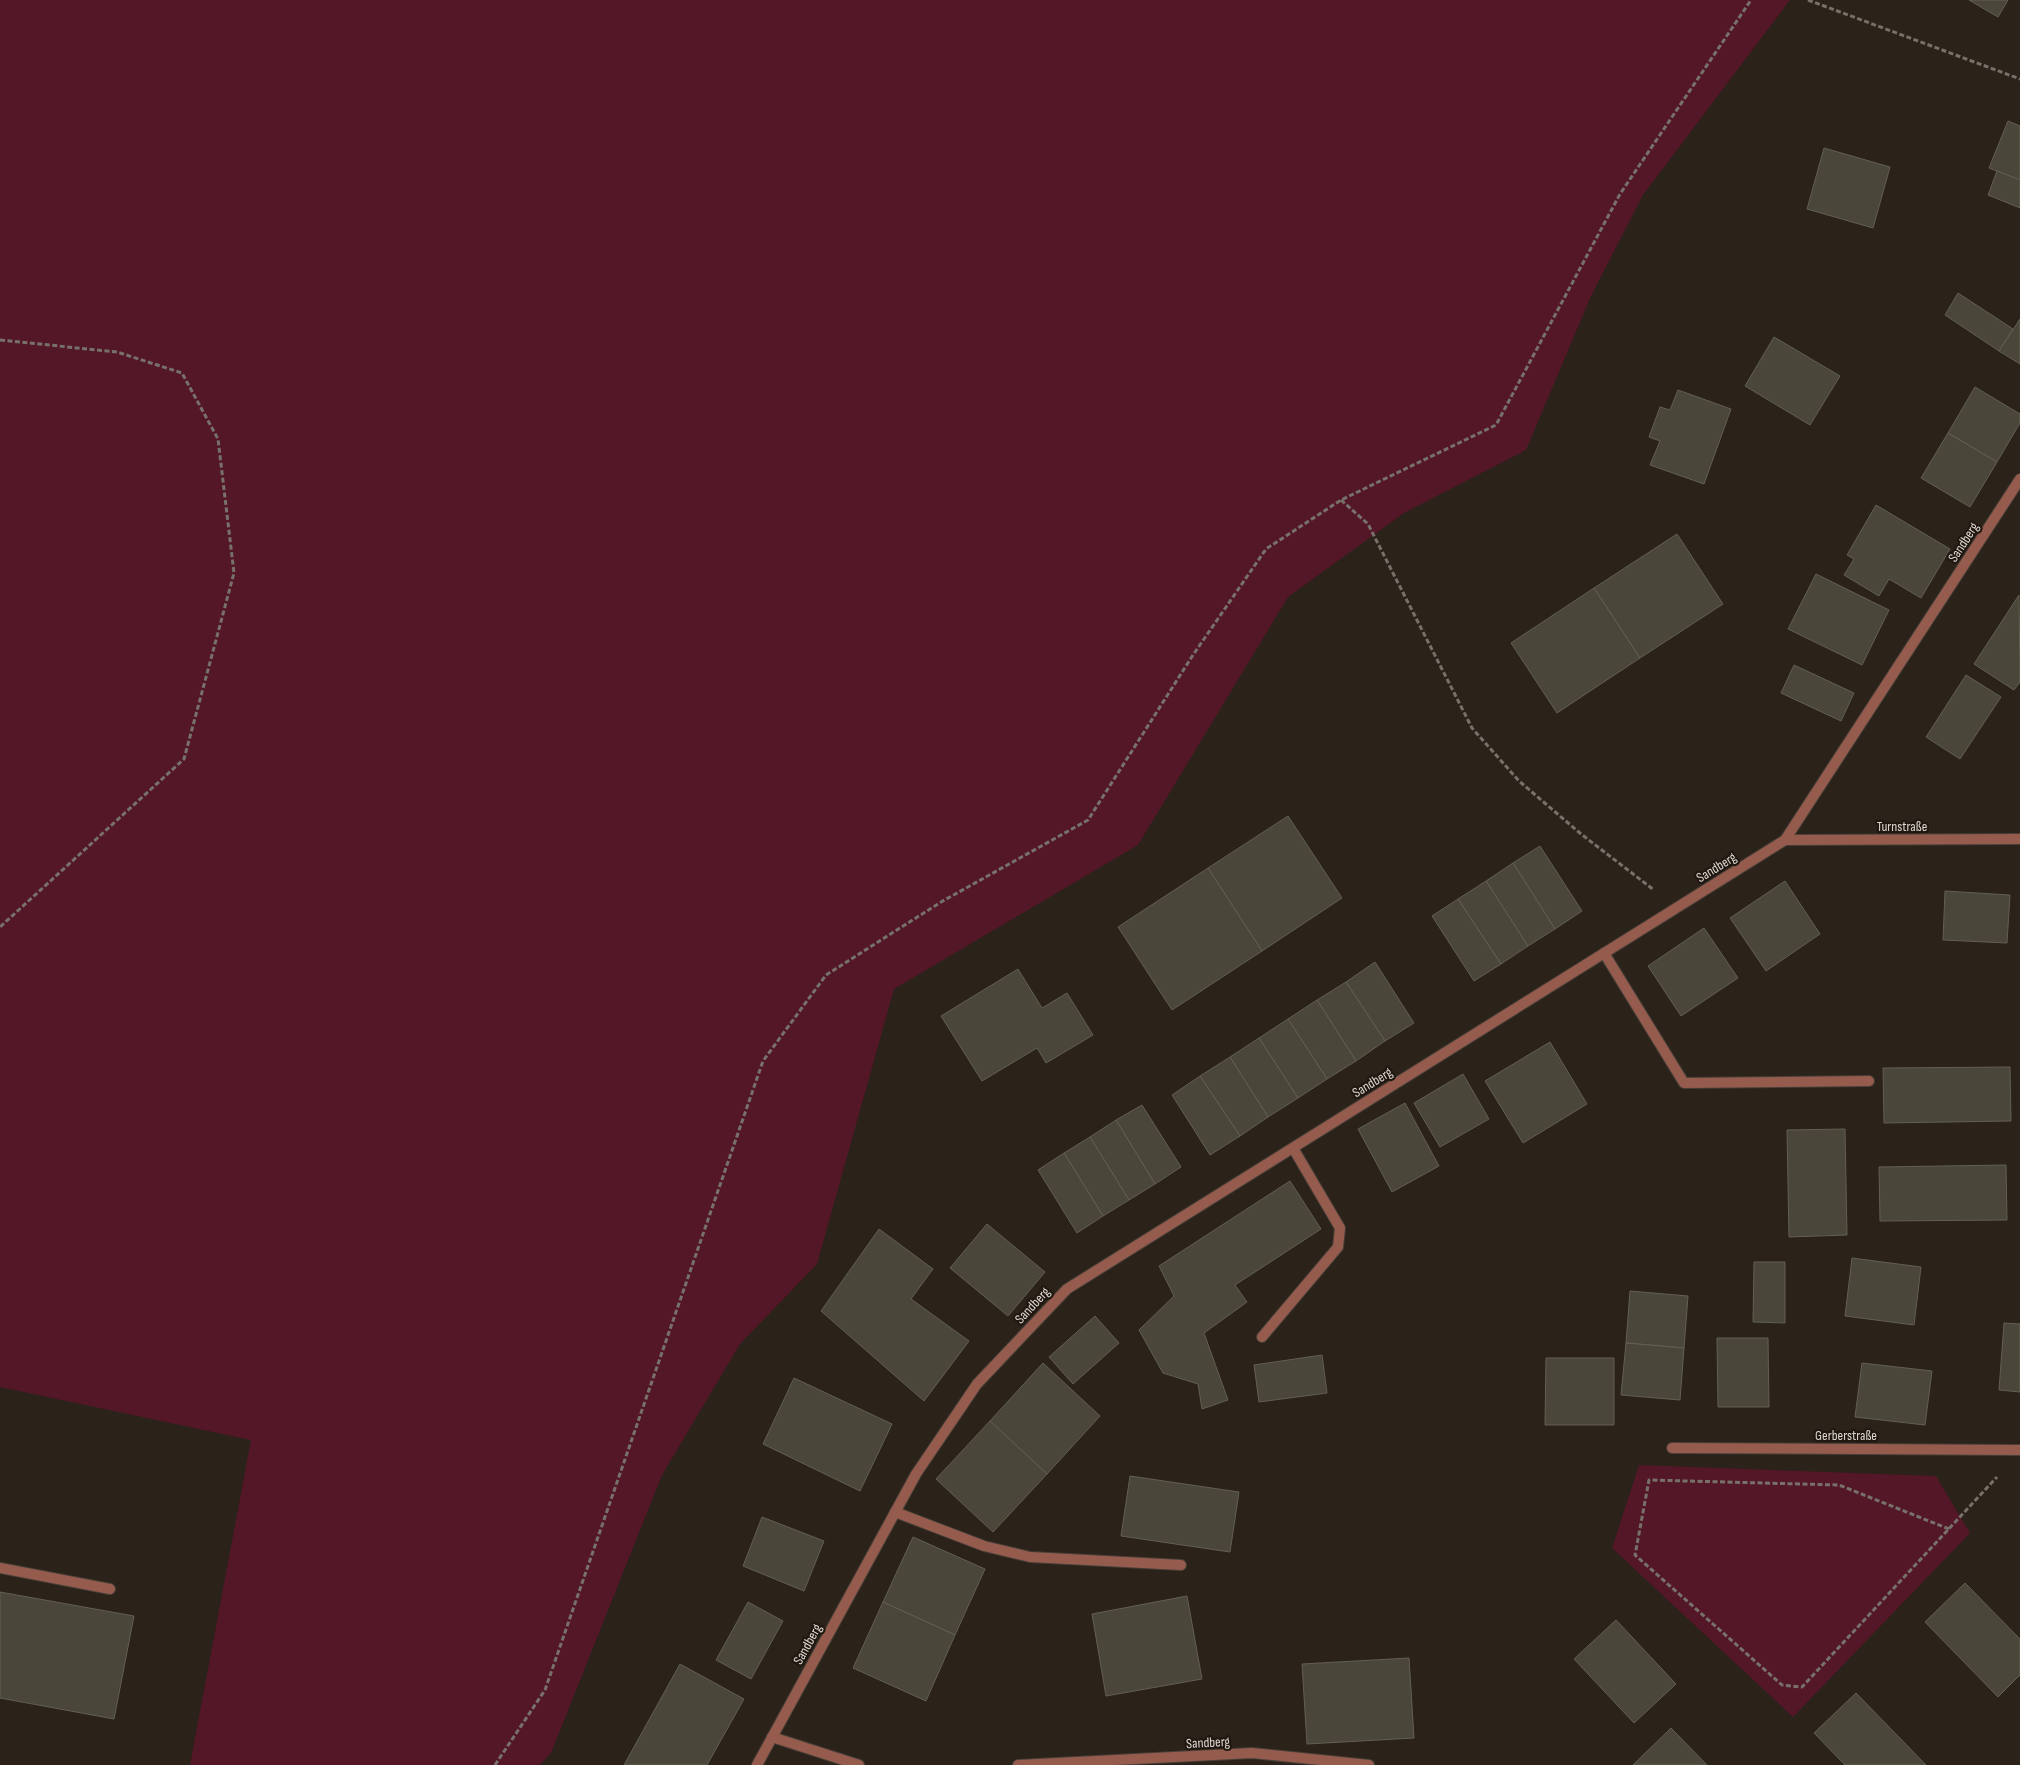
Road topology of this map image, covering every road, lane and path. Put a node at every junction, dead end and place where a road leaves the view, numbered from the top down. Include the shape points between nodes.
1 (1752, 0) edge
2 (1808, 0) edge
3 (2020, 79) edge
4 (0, 340) edge
5 (2020, 479) edge
6 (1341, 500) junction
7 (2020, 839) edge
8 (1784, 840) junction
9 (1677, 908) junction
10 (0, 927) edge
11 (1604, 953) junction
12 (1869, 1081) dead end
13 (1293, 1148) junction
14 (1262, 1337) dead end
15 (1672, 1448) dead end
16 (2020, 1450) edge
17 (2001, 1472) dead end
18 (895, 1512) junction
19 (1949, 1529) junction
20 (1181, 1565) dead end
21 (0, 1568) edge
22 (110, 1589) dead end
23 (772, 1737) junction
24 (495, 1765) edge
25 (757, 1765) edge
26 (859, 1765) edge
27 (1018, 1765) edge
28 (1369, 1765) edge

1 - 6 path via 1620,194 1496,425
2 - 3 path
4 - 10 path via 117,352 182,373 218,439 234,573 184,759
5 - 8 street, Sandberg
6 - 9 path via 1368,524 1472,728 1519,782
6 - 24 path via 1266,549 1193,655 1088,820 941,902 826,975 763,1061 545,1690
7 - 8 street, Turnstraße
8 - 9 street, Sandberg
9 - 11 street, Sandberg
11 - 12 street via 1684,1083
11 - 13 street, Sandberg
13 - 14 street via 1340,1228 1338,1247
13 - 18 street, Sandberg via 1066,1289 976,1384 916,1474
15 - 16 street, Gerberstraße
17 - 19 path
18 - 20 street via 984,1546 1030,1557
18 - 23 street, Sandberg
19 - 19 path via 1802,1687 1782,1685 1634,1555 1649,1480 1839,1485
21 - 22 street
23 - 25 street, Sandberg
23 - 26 street
27 - 28 street, Sandberg via 1252,1753

